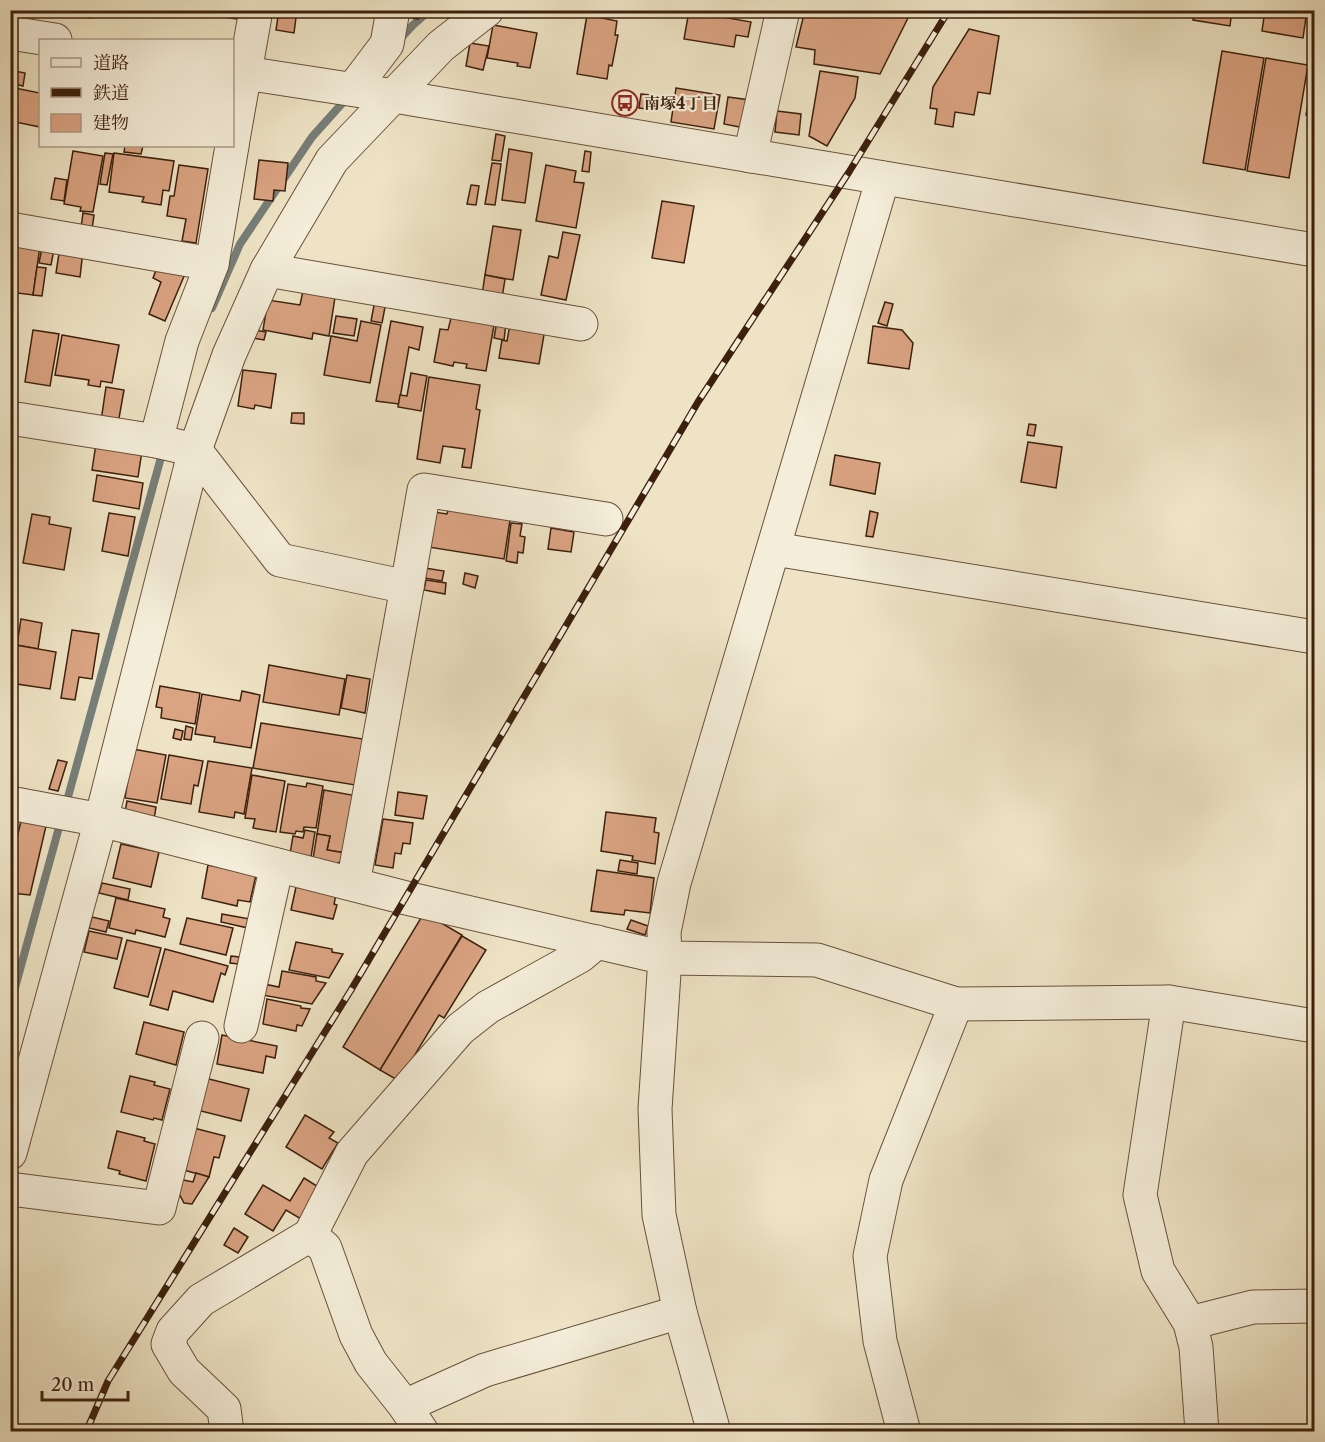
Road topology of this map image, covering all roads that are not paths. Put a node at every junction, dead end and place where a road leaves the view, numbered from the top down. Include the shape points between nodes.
1 (256, 10) edge
2 (393, 10) edge
3 (487, 10) edge
4 (783, 10) edge
5 (10, 33) edge
6 (49, 39) edge
7 (239, 72) edge
8 (353, 89) junction
9 (394, 96) junction
10 (234, 124) edge
11 (232, 147) edge
12 (750, 156) junction
13 (883, 178) junction
14 (10, 229) edge
15 (1314, 250) edge
16 (212, 264) junction
17 (267, 270) junction
18 (581, 324) dead end
19 (10, 418) edge
20 (156, 441) junction
21 (195, 450) junction
22 (606, 519) dead end
23 (774, 549) junction
24 (407, 587) junction
25 (1314, 638) edge
26 (10, 803) edge
27 (101, 820) junction
28 (277, 865) junction
29 (353, 884) junction
30 (597, 942) junction
31 (665, 958) junction
32 (1169, 1002) junction
33 (956, 1004) junction
34 (242, 1026) dead end
35 (1314, 1026) edge
36 (202, 1038) dead end
37 (10, 1154) edge
38 (10, 1189) edge
39 (310, 1235) junction
40 (1314, 1306) edge
41 (680, 1312) junction
42 (1190, 1323) junction
43 (413, 1419) edge
44 (227, 1431) edge
45 (714, 1431) edge
46 (904, 1431) edge
47 (1202, 1431) edge

1 - 7 street
2 - 8 street via 387,44
3 - 9 street via 441,46
4 - 12 street
5 - 6 street
7 - 8 street
7 - 10 street
8 - 9 street
9 - 12 street
9 - 17 street via 332,160
11 - 16 street
12 - 13 street
13 - 15 street
13 - 23 street
14 - 16 street
16 - 20 street via 182,341
17 - 18 street
17 - 21 street via 229,355
19 - 20 street
20 - 21 street
21 - 24 street via 280,560
21 - 27 street
22 - 24 street via 424,490
23 - 25 street
23 - 31 street via 674,883 664,932
24 - 29 street
26 - 27 street
27 - 28 street
27 - 37 street
28 - 29 street
28 - 34 street
29 - 30 street
30 - 31 street
30 - 39 street via 580,956 488,1007 460,1029 352,1153
31 - 33 street via 818,960
31 - 41 street via 655,1108 659,1215
32 - 33 street
32 - 35 street
32 - 42 street via 1140,1195 1158,1271
33 - 46 street via 886,1180 870,1256 880,1341
36 - 38 street via 159,1208
39 - 43 street via 325,1248 356,1335 371,1363
39 - 44 street via 201,1300 173,1331 168,1344 184,1371 224,1409
40 - 42 street via 1254,1307
41 - 43 street via 485,1370
41 - 45 street
42 - 47 street via 1196,1347

